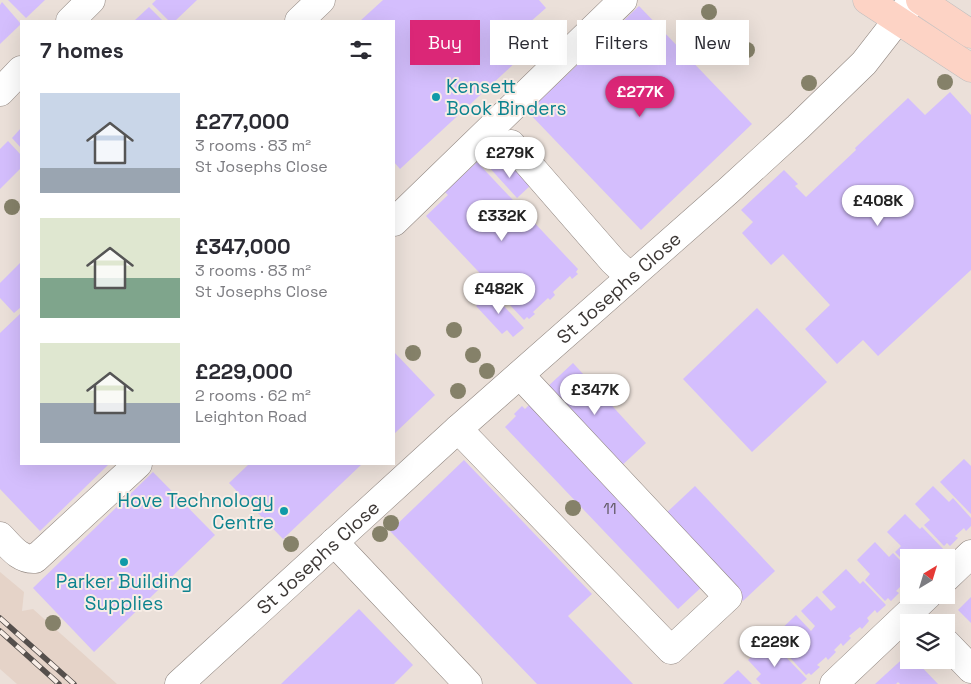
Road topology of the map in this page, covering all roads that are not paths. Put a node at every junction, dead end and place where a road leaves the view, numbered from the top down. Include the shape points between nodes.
1 (91, 0) edge
2 (321, 0) edge
3 (623, 0) edge
4 (867, 0) edge
5 (920, 0) edge
6 (905, 10) edge
7 (71, 20) edge
8 (300, 20) edge
9 (971, 34) edge
10 (971, 68) edge
11 (20, 71) edge
12 (0, 92) edge
13 (511, 144) dead end
14 (395, 221) edge
15 (630, 277) junction
16 (520, 375) junction
17 (458, 429) junction
18 (137, 465) edge
19 (0, 536) edge
20 (334, 542) junction
21 (971, 554) edge
22 (955, 569) edge
23 (923, 609) edge
24 (955, 652) edge
25 (971, 669) edge
26 (179, 684) edge
27 (468, 684) edge
28 (834, 684) edge

1 - 7 street
2 - 8 street
3 - 14 street
4 - 6 main road
5 - 9 main road
6 - 10 main road
6 - 15 street, St Josephs Close via 864,63 728,192
11 - 12 street
13 - 15 street
15 - 16 street, St Josephs Close
16 - 17 street, St Josephs Close
16 - 17 street via 728,597 671,650
17 - 20 street, St Josephs Close
18 - 19 street via 35,559 21,557
20 - 26 street, St Josephs Close
20 - 27 street
21 - 22 street
23 - 28 street
24 - 25 street

